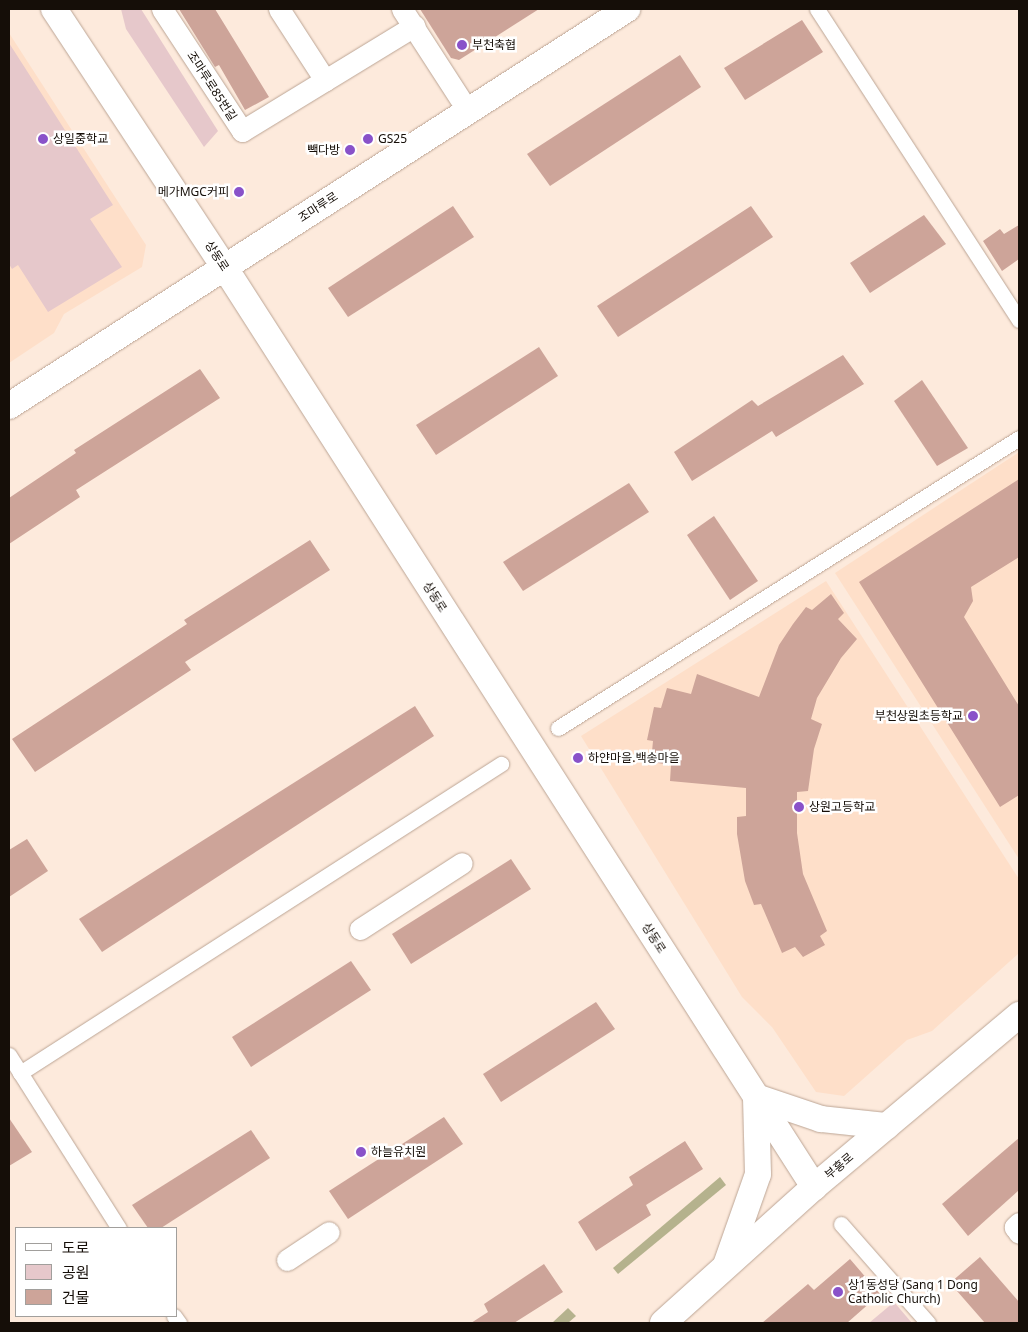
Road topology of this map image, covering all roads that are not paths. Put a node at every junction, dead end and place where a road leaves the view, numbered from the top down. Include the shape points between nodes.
1 (54, 9) edge
2 (162, 9) edge
3 (279, 9) edge
4 (627, 9) edge
5 (818, 9) edge
6 (408, 18) edge
7 (325, 80) junction
8 (468, 111) junction
9 (225, 268) junction
10 (1019, 320) edge
11 (9, 406) edge
12 (1019, 438) edge
13 (558, 728) dead end
14 (501, 764) dead end
15 (462, 863) dead end
16 (360, 928) dead end
17 (1019, 1015) edge
18 (9, 1055) edge
19 (20, 1073) junction
20 (756, 1097) junction
21 (887, 1126) junction
22 (814, 1187) junction
23 (1019, 1223) edge
24 (841, 1224) dead end
25 (117, 1227) edge
26 (329, 1232) dead end
27 (1019, 1232) edge
28 (287, 1260) dead end
29 (725, 1268) junction
30 (663, 1323) edge
31 (928, 1323) edge

1 - 9 street, 상동로
2 - 7 street, 조마루로85번길 via 242,131
3 - 7 street
4 - 8 street, 조마루로
5 - 10 street
6 - 7 street, 조마루로85번길
6 - 8 street, 조마루로85번길
8 - 9 street, 조마루로
9 - 11 street, 조마루로
9 - 20 street, 상동로
12 - 13 street
14 - 19 street
15 - 16 street
17 - 21 street, 부흥로
18 - 19 street
19 - 25 street
20 - 21 street via 821,1119
20 - 22 street, 상동로
20 - 29 street via 758,1174
21 - 22 street, 부흥로
22 - 29 street, 부흥로
23 - 27 street via 1015,1227
24 - 31 street
26 - 28 street
29 - 30 street, 부흥로

